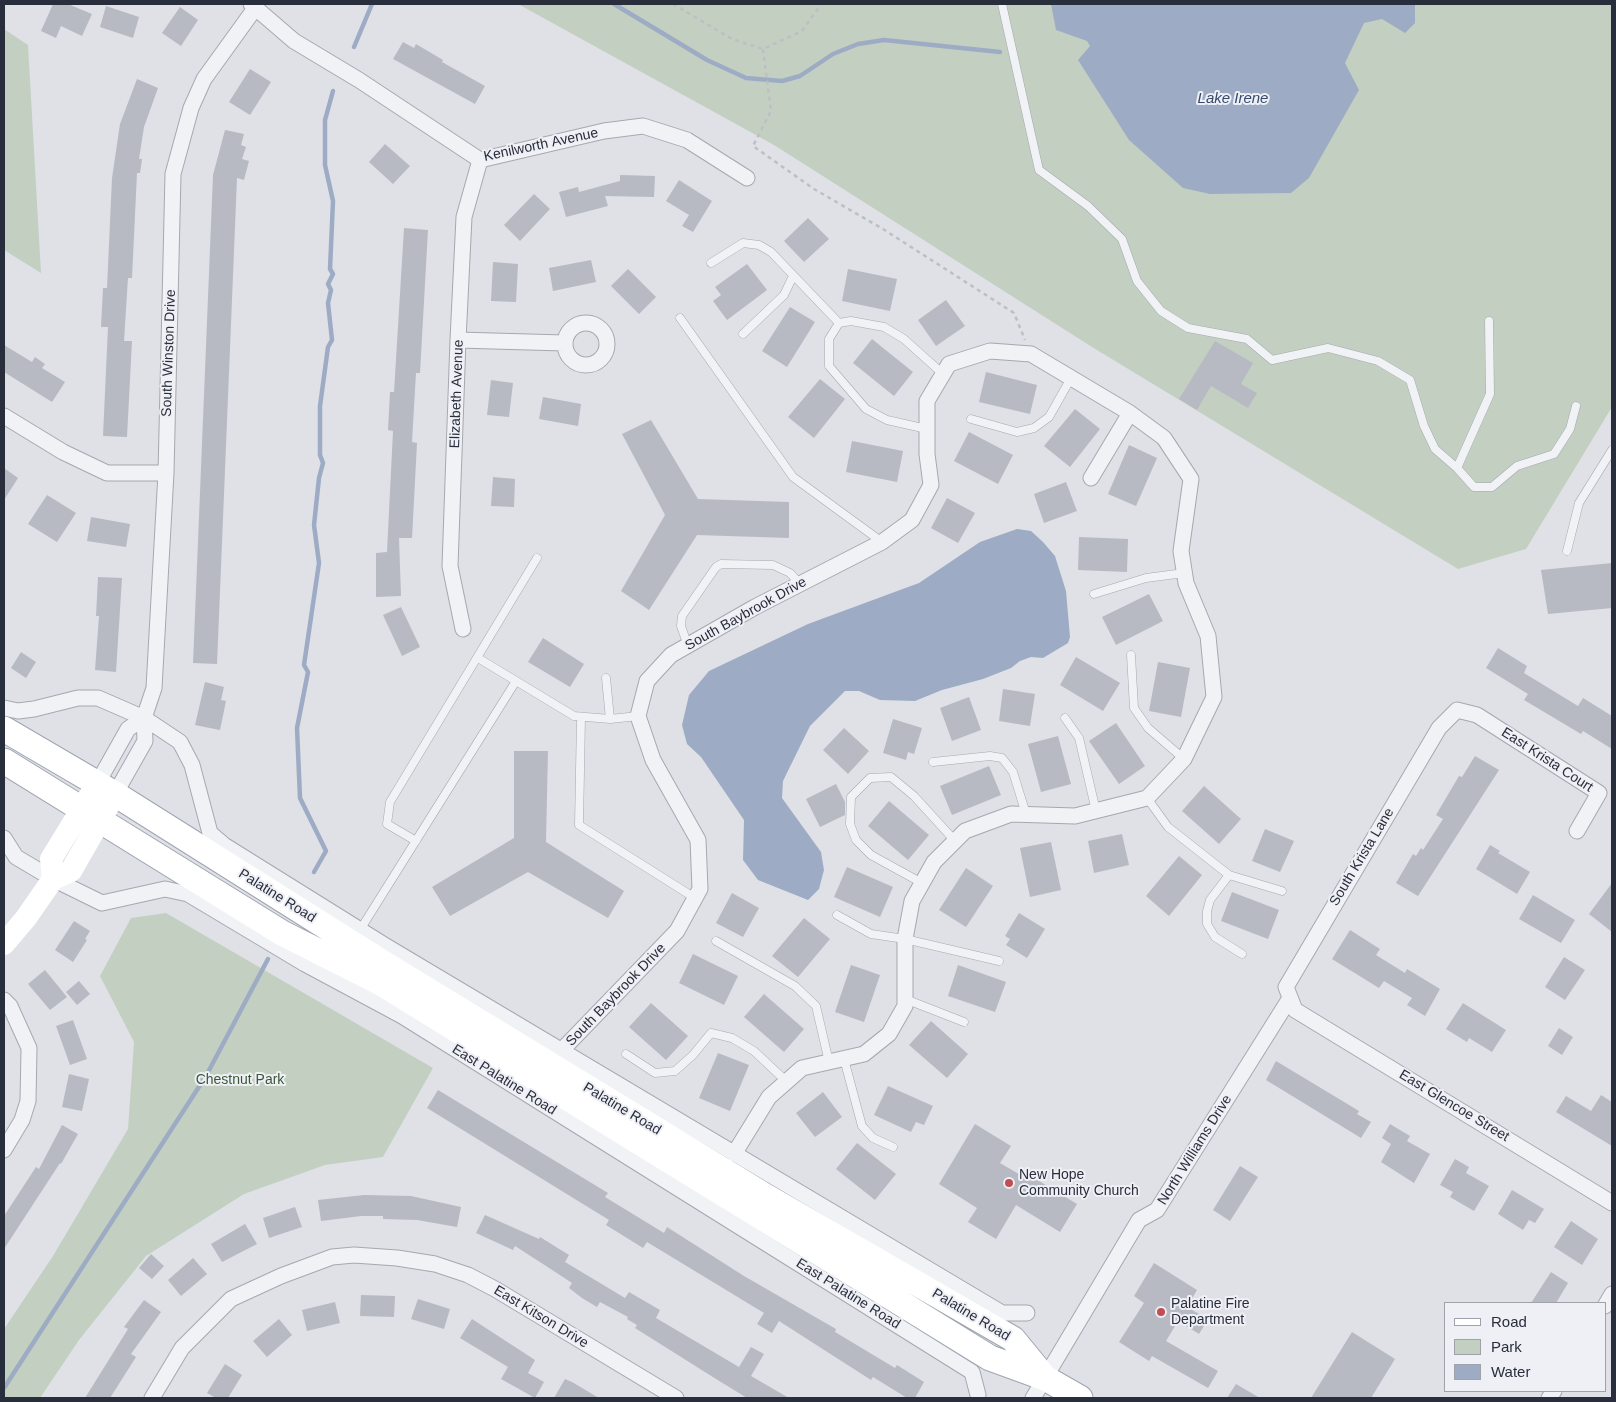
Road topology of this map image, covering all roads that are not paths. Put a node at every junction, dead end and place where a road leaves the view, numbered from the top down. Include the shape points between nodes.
1 (1002, 4) edge
2 (253, 6) edge
3 (480, 160) junction
4 (747, 178) dead end
5 (711, 263) dead end
6 (793, 276) junction
7 (680, 318) dead end
8 (1489, 321) dead end
9 (839, 323) junction
10 (743, 334) dead end
11 (458, 340) junction
12 (564, 343) dead end
13 (943, 374) junction
14 (1071, 378) junction
15 (1576, 406) dead end
16 (1130, 413) junction
17 (4, 416) edge
18 (971, 419) dead end
19 (927, 430) junction
20 (1612, 450) edge
21 (1457, 468) junction
22 (166, 473) junction
23 (1091, 478) dead end
24 (882, 542) junction
25 (1567, 551) dead end
26 (537, 558) dead end
27 (1184, 573) junction
28 (800, 584) junction
29 (1094, 594) dead end
30 (463, 629) dead end
31 (688, 646) junction
32 (1132, 655) dead end
33 (478, 658) junction
34 (606, 678) dead end
35 (516, 681) junction
36 (4, 708) edge
37 (1457, 710) joint
38 (638, 716) junction
39 (581, 717) junction
40 (144, 718) junction
41 (1065, 718) dead end
42 (610, 719) junction
43 (4, 730) edge
44 (1184, 759) junction
45 (4, 761) edge
46 (933, 762) dead end
47 (106, 789) junction
48 (1147, 798) junction
49 (1096, 811) junction
50 (1026, 814) junction
51 (91, 815) junction
52 (1577, 831) dead end
53 (4, 838) edge
54 (416, 841) junction
55 (955, 841) junction
56 (1229, 875) junction
57 (52, 879) junction
58 (922, 883) junction
59 (1282, 891) dead end
60 (695, 898) junction
61 (837, 915) dead end
62 (360, 930) junction
63 (905, 939) junction
64 (716, 941) dead end
65 (4, 944) edge
66 (1242, 954) dead end
67 (999, 961) dead end
68 (906, 999) junction
69 (4, 1000) edge
70 (1293, 1004) junction
71 (964, 1022) dead end
72 (562, 1050) junction
73 (626, 1054) dead end
74 (844, 1059) junction
75 (828, 1062) junction
76 (787, 1082) junction
77 (894, 1147) dead end
78 (4, 1150) edge
79 (734, 1154) junction
80 (1612, 1203) edge
81 (1027, 1313) dead end
82 (1039, 1388) edge
83 (978, 1396) dead end
84 (152, 1398) edge
85 (676, 1398) edge
86 (1080, 1398) edge

1 - 21 lane via 1039,170 1088,206 1122,239 1137,281 1160,311 1188,328 1246,339 1272,360 1328,348 1378,361 1410,380 1424,426 1435,449
2 - 3 street, Kenilworth Avenue via 294,42 359,80
2 - 22 street, South Winston Drive via 204,79 191,108 173,174
3 - 4 street, Kenilworth Avenue via 604,131 643,126 687,140
3 - 11 street, Elizabeth Avenue via 464,217
5 - 6 lane via 744,243 751,244 770,252
6 - 9 lane
6 - 10 lane via 784,295
7 - 24 lane via 793,477
8 - 21 lane via 1490,394
9 - 13 lane via 851,321 884,327 904,339
9 - 19 lane via 829,339 829,366 866,409 887,420
11 - 12 street
11 - 30 street, Elizabeth Avenue via 450,566
13 - 14 street, South Baybrook Drive via 948,364 990,351 1031,354
13 - 19 street, South Baybrook Drive via 927,401
14 - 16 street, South Baybrook Drive
14 - 18 lane via 1049,417 1034,428 1017,432
15 - 21 lane via 1570,429 1554,454 1518,466 1492,487 1474,487
16 - 23 street
16 - 27 street, South Baybrook Drive via 1164,438 1191,479 1180,551
17 - 22 street via 63,452 107,473
19 - 24 street, South Baybrook Drive via 931,485 912,520
20 - 25 lane via 1578,503
22 - 40 street, South Winston Drive via 154,688
24 - 28 street, South Baybrook Drive
26 - 33 lane
27 - 29 lane via 1146,578
27 - 44 street, South Baybrook Drive via 1208,636 1214,697
28 - 31 street, South Baybrook Drive
28 - 31 lane via 790,572 772,565 721,564 682,616 680,626
31 - 38 street, South Baybrook Drive via 671,655 648,681
32 - 44 lane via 1134,708 1148,728
33 - 35 lane
33 - 54 lane via 390,802 387,824
34 - 42 lane
35 - 39 lane via 574,716
35 - 54 lane
36 - 40 street via 34,709 78,698 98,698
37 - 52 street, East Krista Court via 1477,715 1599,793
37 - 70 street, South Krista Lane via 1439,728 1286,987
38 - 42 lane
38 - 60 street, South Baybrook Drive via 653,760 698,840 700,889
39 - 42 lane
39 - 60 lane via 580,825
40 - 47 street via 128,729
40 - 47 street, South Winston Drive via 146,741
40 - 62 street, Palatine Road via 180,742 192,765 210,833
41 - 49 lane via 1079,738
43 - 47 main road, Palatine Road
44 - 48 street, South Baybrook Drive
45 - 51 main road, Palatine Road
46 - 50 lane via 990,756 1002,758 1013,772
47 - 51 street
47 - 82 main road, Palatine Road via 762,1194 1013,1339
48 - 49 street
48 - 56 lane via 1168,827
49 - 50 street via 1075,816
50 - 55 street via 1011,814 965,831
51 - 57 street via 51,859
51 - 82 main road, Palatine Road via 282,933 390,988
53 - 57 street, East Palatine Road via 16,857
54 - 62 lane
55 - 58 street via 934,862
55 - 58 lane via 914,796 891,777 870,778 851,797 850,824 856,840 871,855
56 - 59 lane
56 - 66 lane via 1210,900 1206,911 1207,924 1215,937
57 - 65 street
57 - 83 street, East Palatine Road via 102,903 165,889 188,894 304,964 402,1016 972,1372
58 - 63 street via 912,901
60 - 72 street, South Baybrook Drive via 677,931
61 - 63 lane via 871,934
62 - 72 street, Palatine Road
63 - 67 lane
63 - 68 street
64 - 75 lane via 795,986 816,1006
68 - 71 lane
68 - 74 street via 889,1034 864,1054
69 - 78 street via 10,1006 28,1048 28,1101 22,1120
70 - 80 street, East Glencoe Street
70 - 82 street, North Williams Drive via 1157,1210 1139,1220
72 - 79 street, Palatine Road
73 - 76 lane via 655,1073 675,1071 711,1034 732,1038 754,1050
74 - 75 street
74 - 77 lane via 862,1126 873,1138
75 - 76 street via 802,1068
76 - 79 street via 769,1097
79 - 81 street, Palatine Road via 1002,1313
82 - 86 main road
84 - 85 street, East Kitson Drive via 182,1348 231,1299 332,1257 354,1255 435,1264 483,1282

